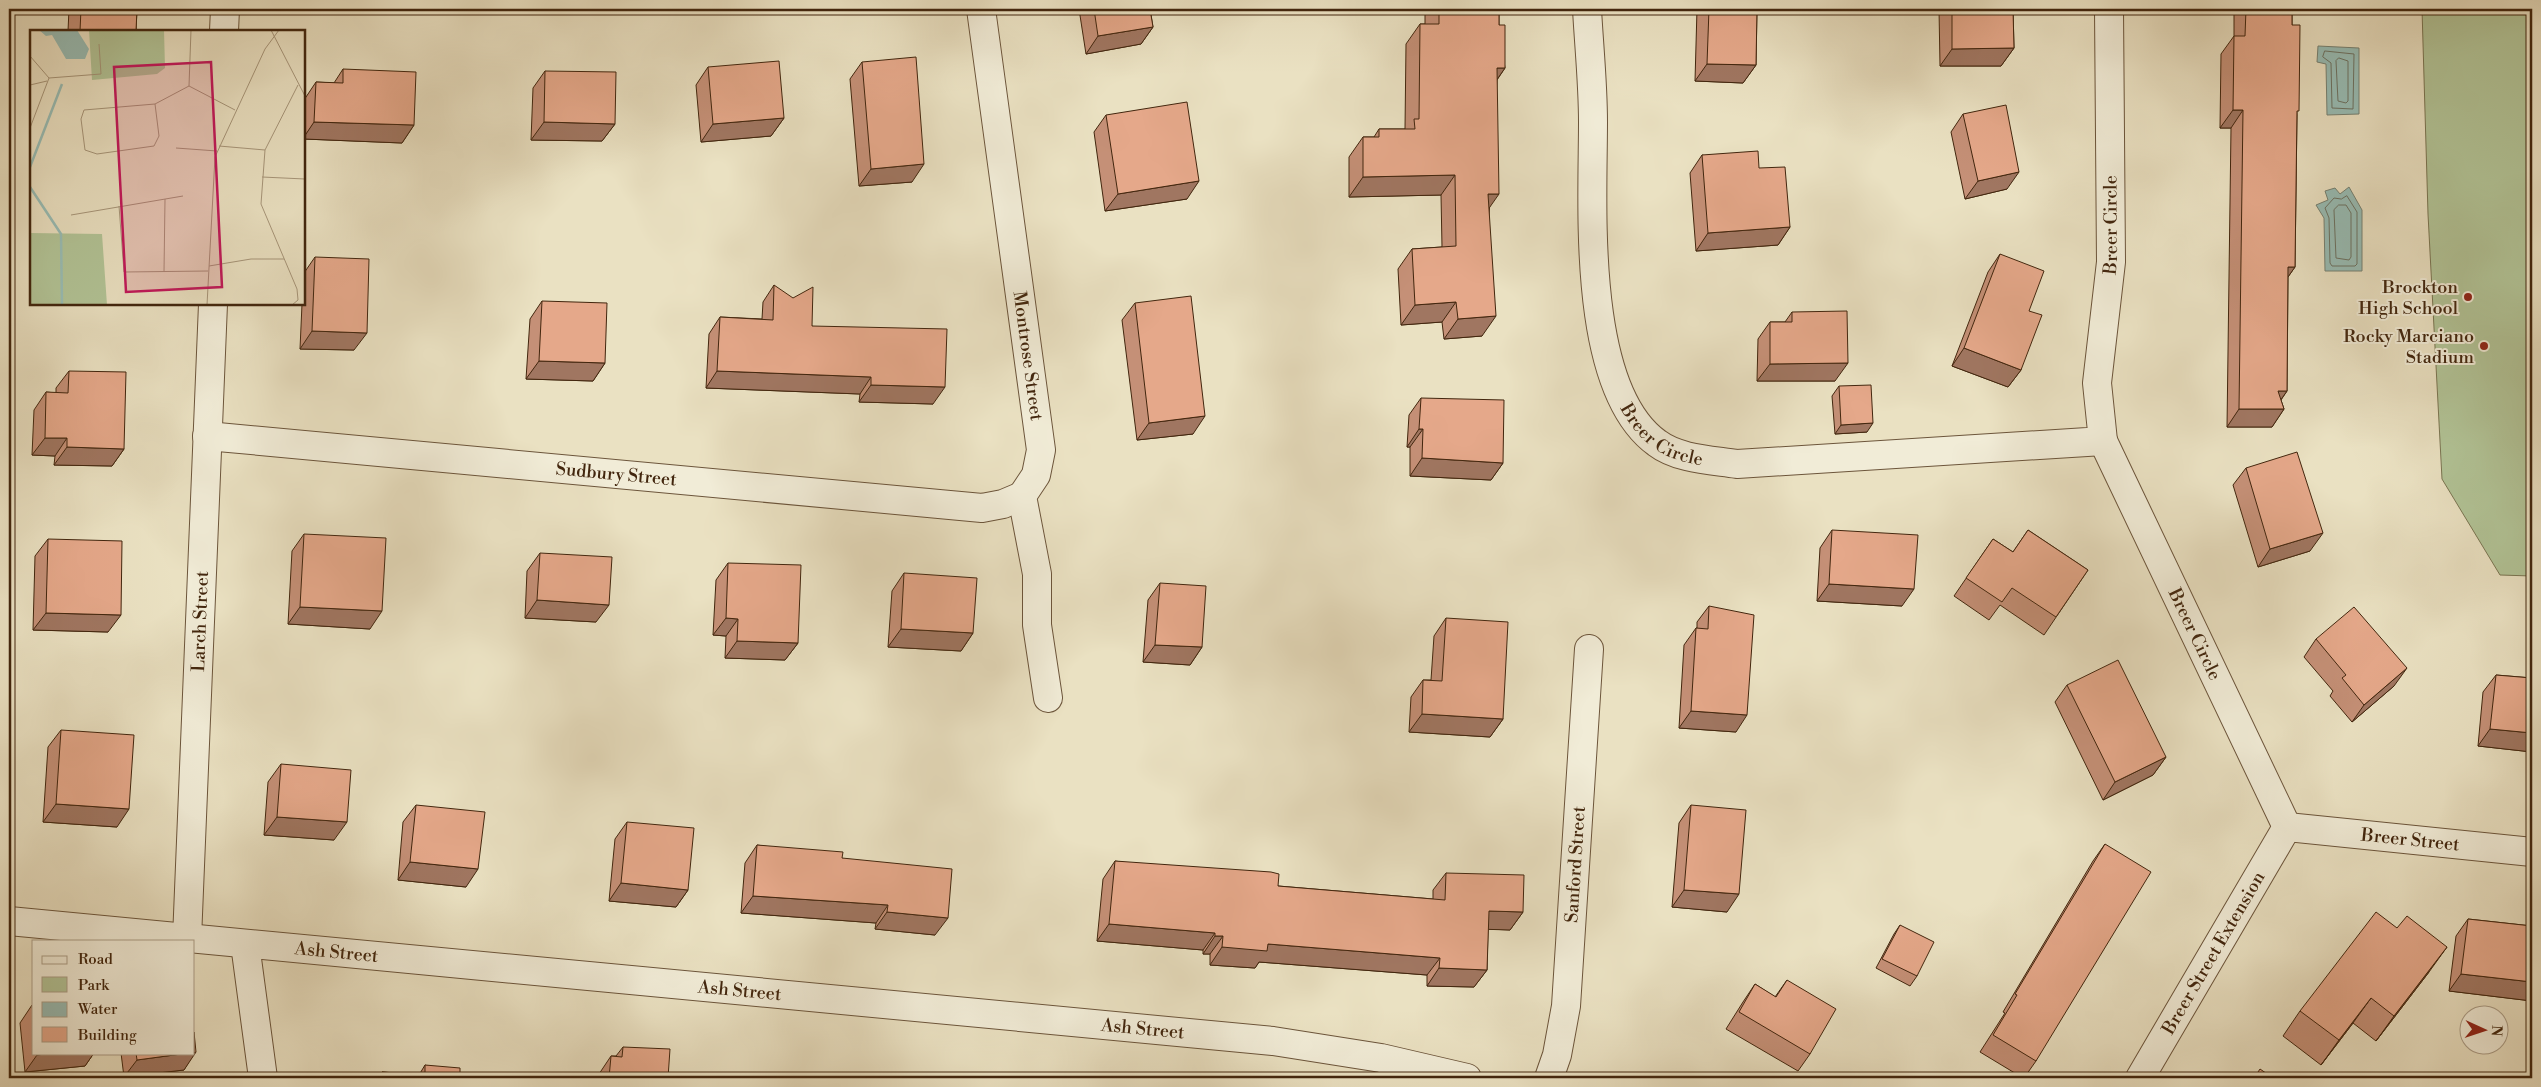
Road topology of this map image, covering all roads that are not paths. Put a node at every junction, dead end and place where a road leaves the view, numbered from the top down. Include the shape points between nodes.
1 (225, 9) edge
2 (981, 9) edge
3 (1588, 9) edge
4 (2109, 9) edge
5 (224, 30) edge
6 (213, 305) edge
7 (208, 436) junction
8 (2103, 442) junction
9 (1022, 496) junction
10 (1589, 648) dead end
11 (1048, 698) dead end
12 (2287, 827) junction
13 (2532, 852) edge
14 (9, 921) edge
15 (187, 939) junction
16 (245, 944) junction
17 (263, 1078) edge
18 (1467, 1078) edge
19 (1550, 1078) edge
20 (2140, 1078) edge

1 - 5 street
2 - 9 street, Montrose Street via 1040,450 1036,475
3 - 8 street, Breer Circle via 1593,121 1592,225 1604,347 1618,388 1639,426 1657,444 1681,454 1737,464
4 - 8 street, Breer Circle via 2111,262 2098,383
6 - 7 street, Larch Street
7 - 9 street, Sudbury Street via 982,508
7 - 15 street, Larch Street
8 - 12 street, Breer Circle
9 - 11 street via 1037,574 1037,625
10 - 19 street, Sanford Street via 1566,1006
12 - 13 street, Breer Street
12 - 20 street, Breer Street Extension
14 - 15 street, Ash Street
15 - 16 street, Ash Street
16 - 17 street
16 - 18 street, Ash Street via 1273,1041 1381,1058

